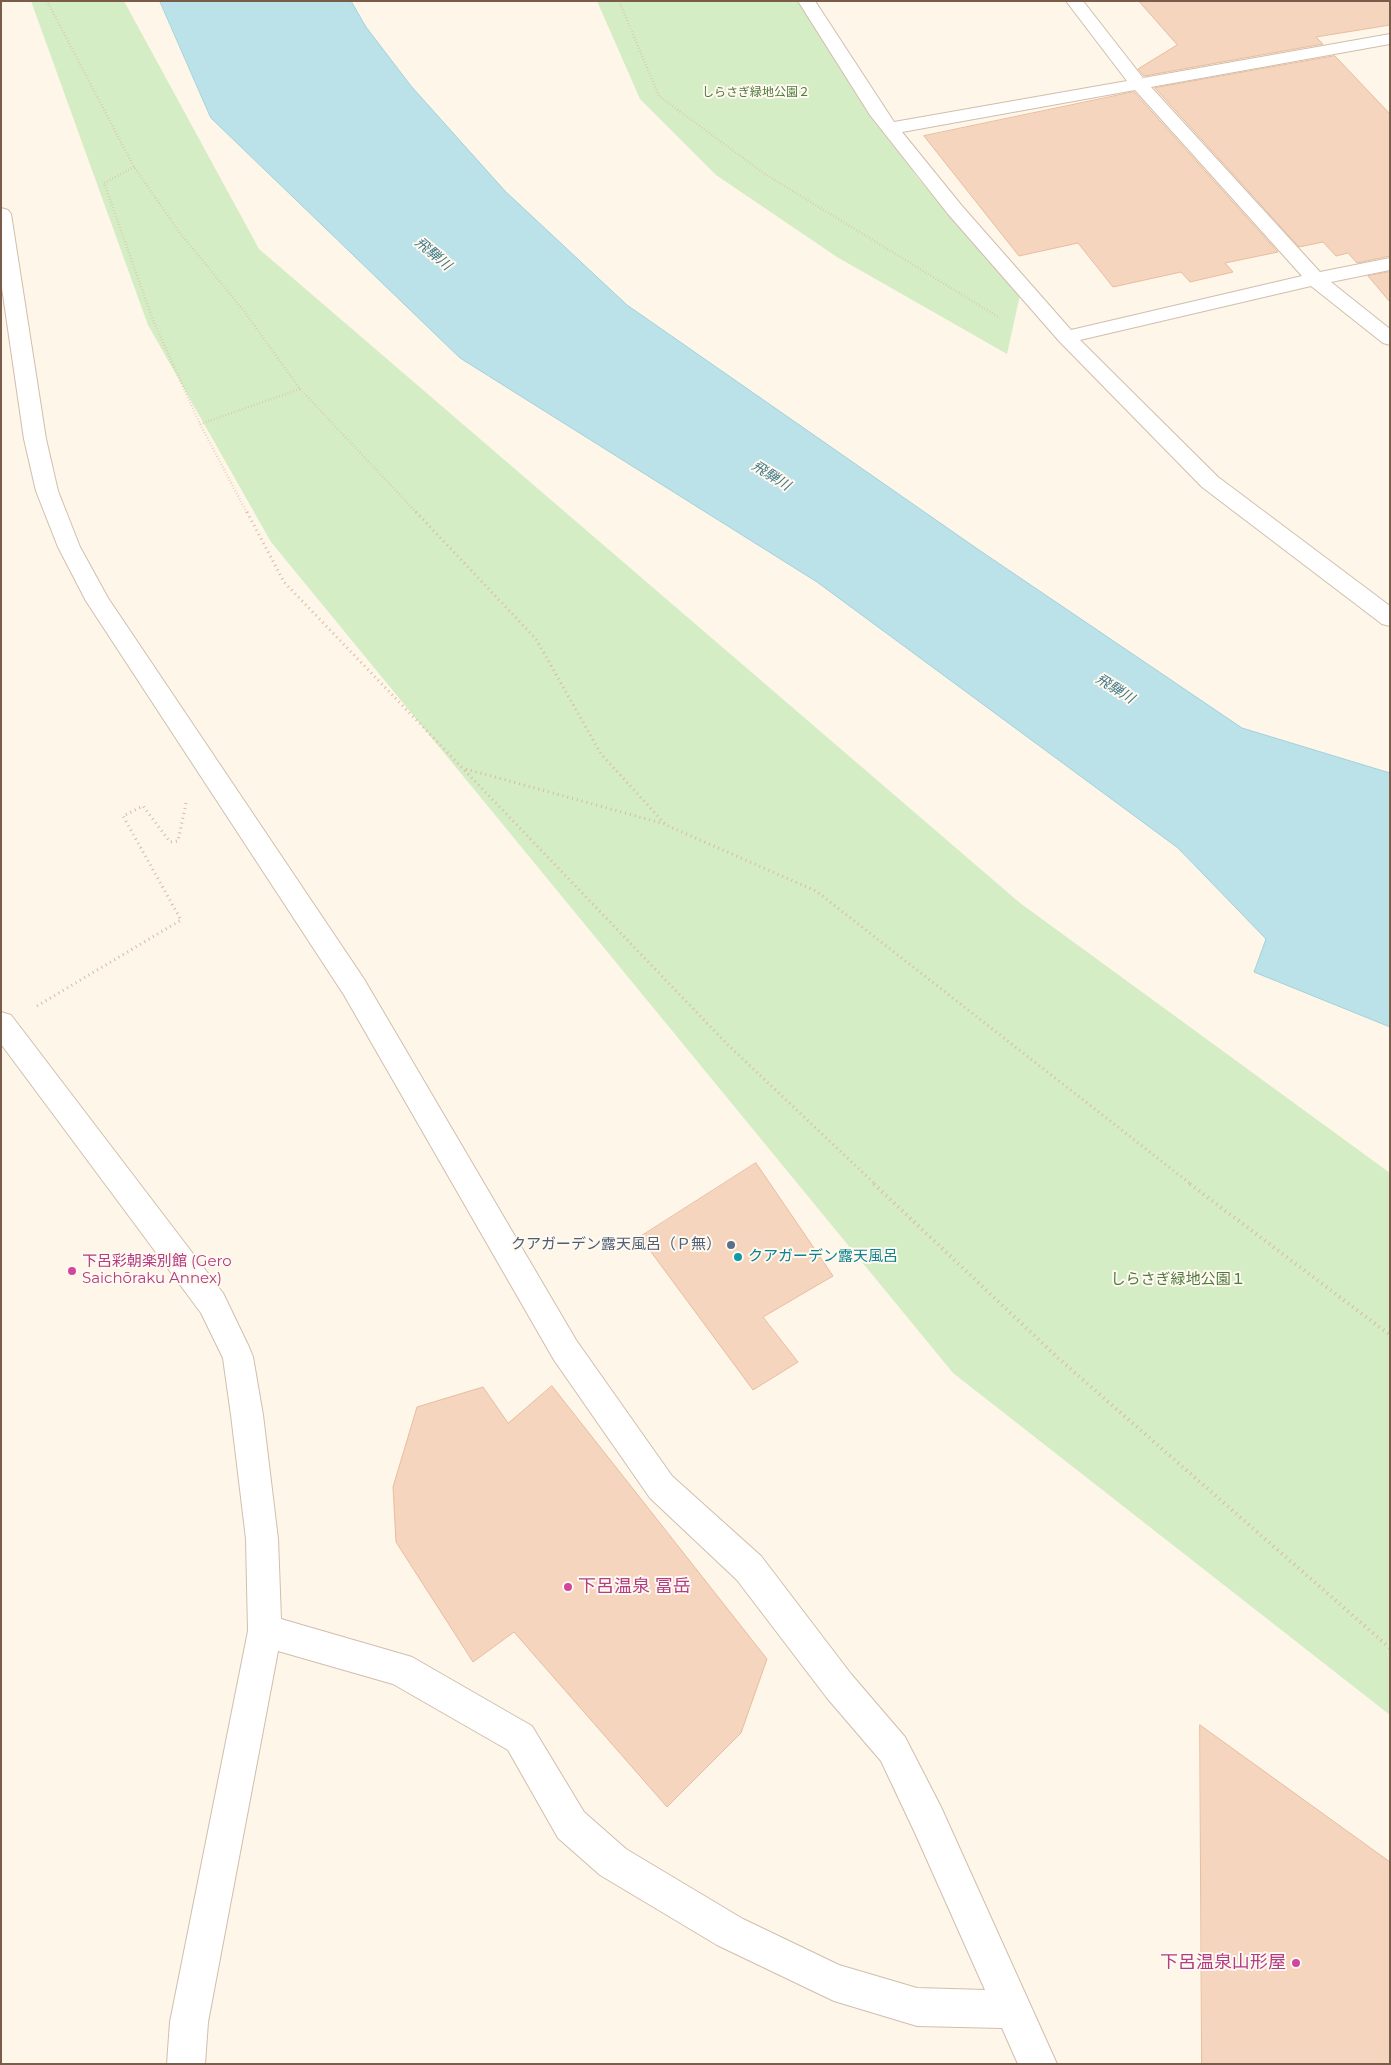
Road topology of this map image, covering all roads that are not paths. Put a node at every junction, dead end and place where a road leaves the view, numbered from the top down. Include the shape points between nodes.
1 (806, 1) edge
2 (1074, 1) edge
3 (1390, 40) edge
4 (1139, 84) junction
5 (892, 128) junction
6 (1, 214) edge
7 (1390, 264) edge
8 (1315, 279) junction
9 (1066, 337) junction
10 (1390, 339) edge
11 (1390, 618) edge
12 (3, 1025) edge
13 (266, 1631) junction
14 (1014, 2009) junction
15 (186, 2064) edge
16 (1038, 2064) edge

1 - 5 street via 876,110
2 - 4 street
3 - 4 street
4 - 5 street
4 - 8 street
5 - 9 street via 955,210
6 - 14 street via 35,439 48,491 69,547 98,601 354,987 565,1350 661,1486 749,1568 839,1686 893,1749
7 - 8 street
8 - 9 street
8 - 10 street
9 - 11 street via 1210,482
12 - 13 street via 212,1303 238,1357 262,1539
13 - 14 street via 400,1669 520,1738 571,1825 613,1862 730,1932 834,1982 917,2007
13 - 15 street via 189,2022
14 - 16 street

